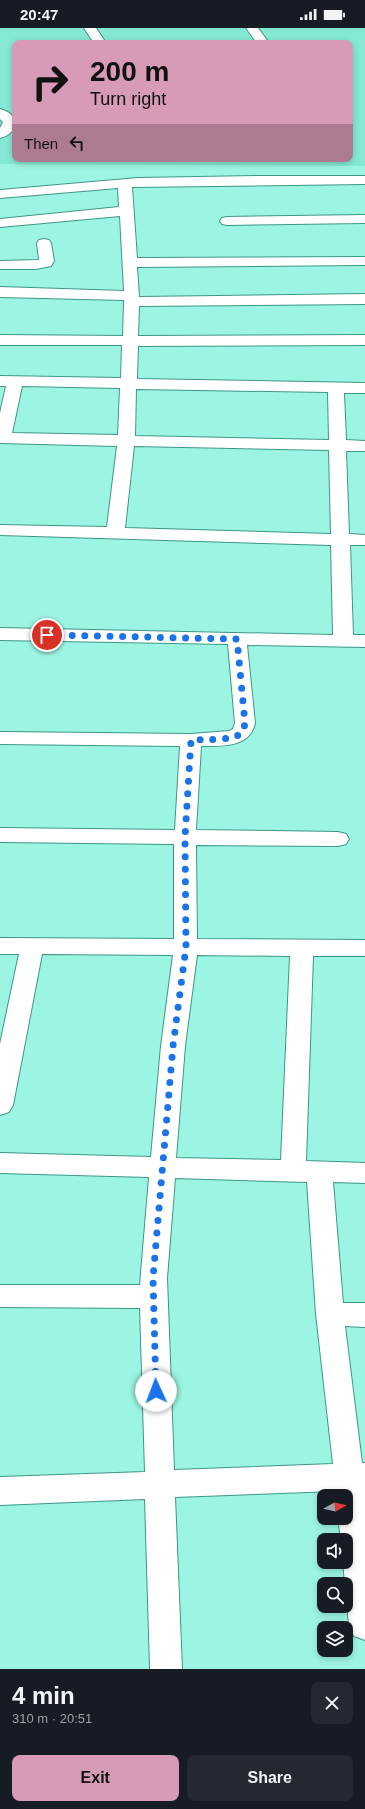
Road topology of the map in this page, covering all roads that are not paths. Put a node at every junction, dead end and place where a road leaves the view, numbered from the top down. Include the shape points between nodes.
1 (90, 28) edge
2 (252, 28) edge
3 (98, 40) edge
4 (261, 40) edge
5 (0, 113) edge
6 (0, 134) edge
7 (365, 180) edge
8 (125, 183) junction
9 (0, 194) edge
10 (127, 211) junction
11 (365, 219) edge
12 (227, 221) dead end
13 (0, 223) edge
14 (44, 243) dead end
15 (365, 261) edge
16 (130, 263) junction
17 (0, 265) edge
18 (0, 292) edge
19 (131, 299) junction
20 (365, 299) edge
21 (0, 340) edge
22 (365, 340) edge
23 (130, 341) junction
24 (8, 381) edge
25 (128, 383) junction
26 (336, 387) junction
27 (365, 388) edge
28 (1, 438) edge
29 (126, 441) junction
30 (338, 445) junction
31 (365, 446) edge
32 (0, 530) edge
33 (115, 533) junction
34 (340, 540) junction
35 (365, 540) edge
36 (0, 634) edge
37 (237, 639) junction
38 (343, 640) junction
39 (365, 641) edge
40 (0, 738) edge
41 (191, 740) junction
42 (0, 835) edge
43 (185, 837) junction
44 (338, 839) dead end
45 (0, 946) edge
46 (32, 946) junction
47 (186, 947) junction
48 (302, 948) junction
49 (365, 948) edge
50 (0, 1105) edge
51 (0, 1163) edge
52 (163, 1167) junction
53 (293, 1171) junction
54 (319, 1172) junction
55 (365, 1173) edge
56 (0, 1296) edge
57 (154, 1297) junction
58 (330, 1314) junction
59 (365, 1315) edge
60 (357, 1476) edge
61 (159, 1485) junction
62 (0, 1491) edge
63 (365, 1625) edge
64 (166, 1669) edge

1 - 3 street
2 - 4 street
5 - 6 street via 10,122 6,130
7 - 8 street
8 - 9 street
8 - 10 street
10 - 13 street
10 - 16 street
11 - 12 street
14 - 17 street via 46,263
15 - 16 street
16 - 19 street
18 - 19 street
19 - 20 street
19 - 23 street
21 - 23 street
22 - 23 street
23 - 25 street
24 - 25 street
24 - 28 street
25 - 26 street
25 - 29 street
26 - 27 street
26 - 30 street
28 - 29 street
29 - 30 street
29 - 33 street
30 - 31 street
30 - 34 street
32 - 33 street
33 - 34 street
34 - 35 street
34 - 38 street
36 - 37 street
37 - 38 street
37 - 41 street via 244,730 240,735 231,738
38 - 39 street
40 - 41 street
41 - 43 street
42 - 43 street
43 - 44 street
43 - 47 street
45 - 46 street
46 - 47 street
46 - 50 street
47 - 48 street
47 - 52 street via 173,1046
48 - 49 street
48 - 53 street
51 - 52 street
52 - 53 street
52 - 57 street via 153,1278
53 - 54 street
54 - 55 street
54 - 58 street
56 - 57 street
57 - 61 street
58 - 59 street
58 - 60 street
60 - 61 street
60 - 63 street
61 - 62 street
61 - 64 street

